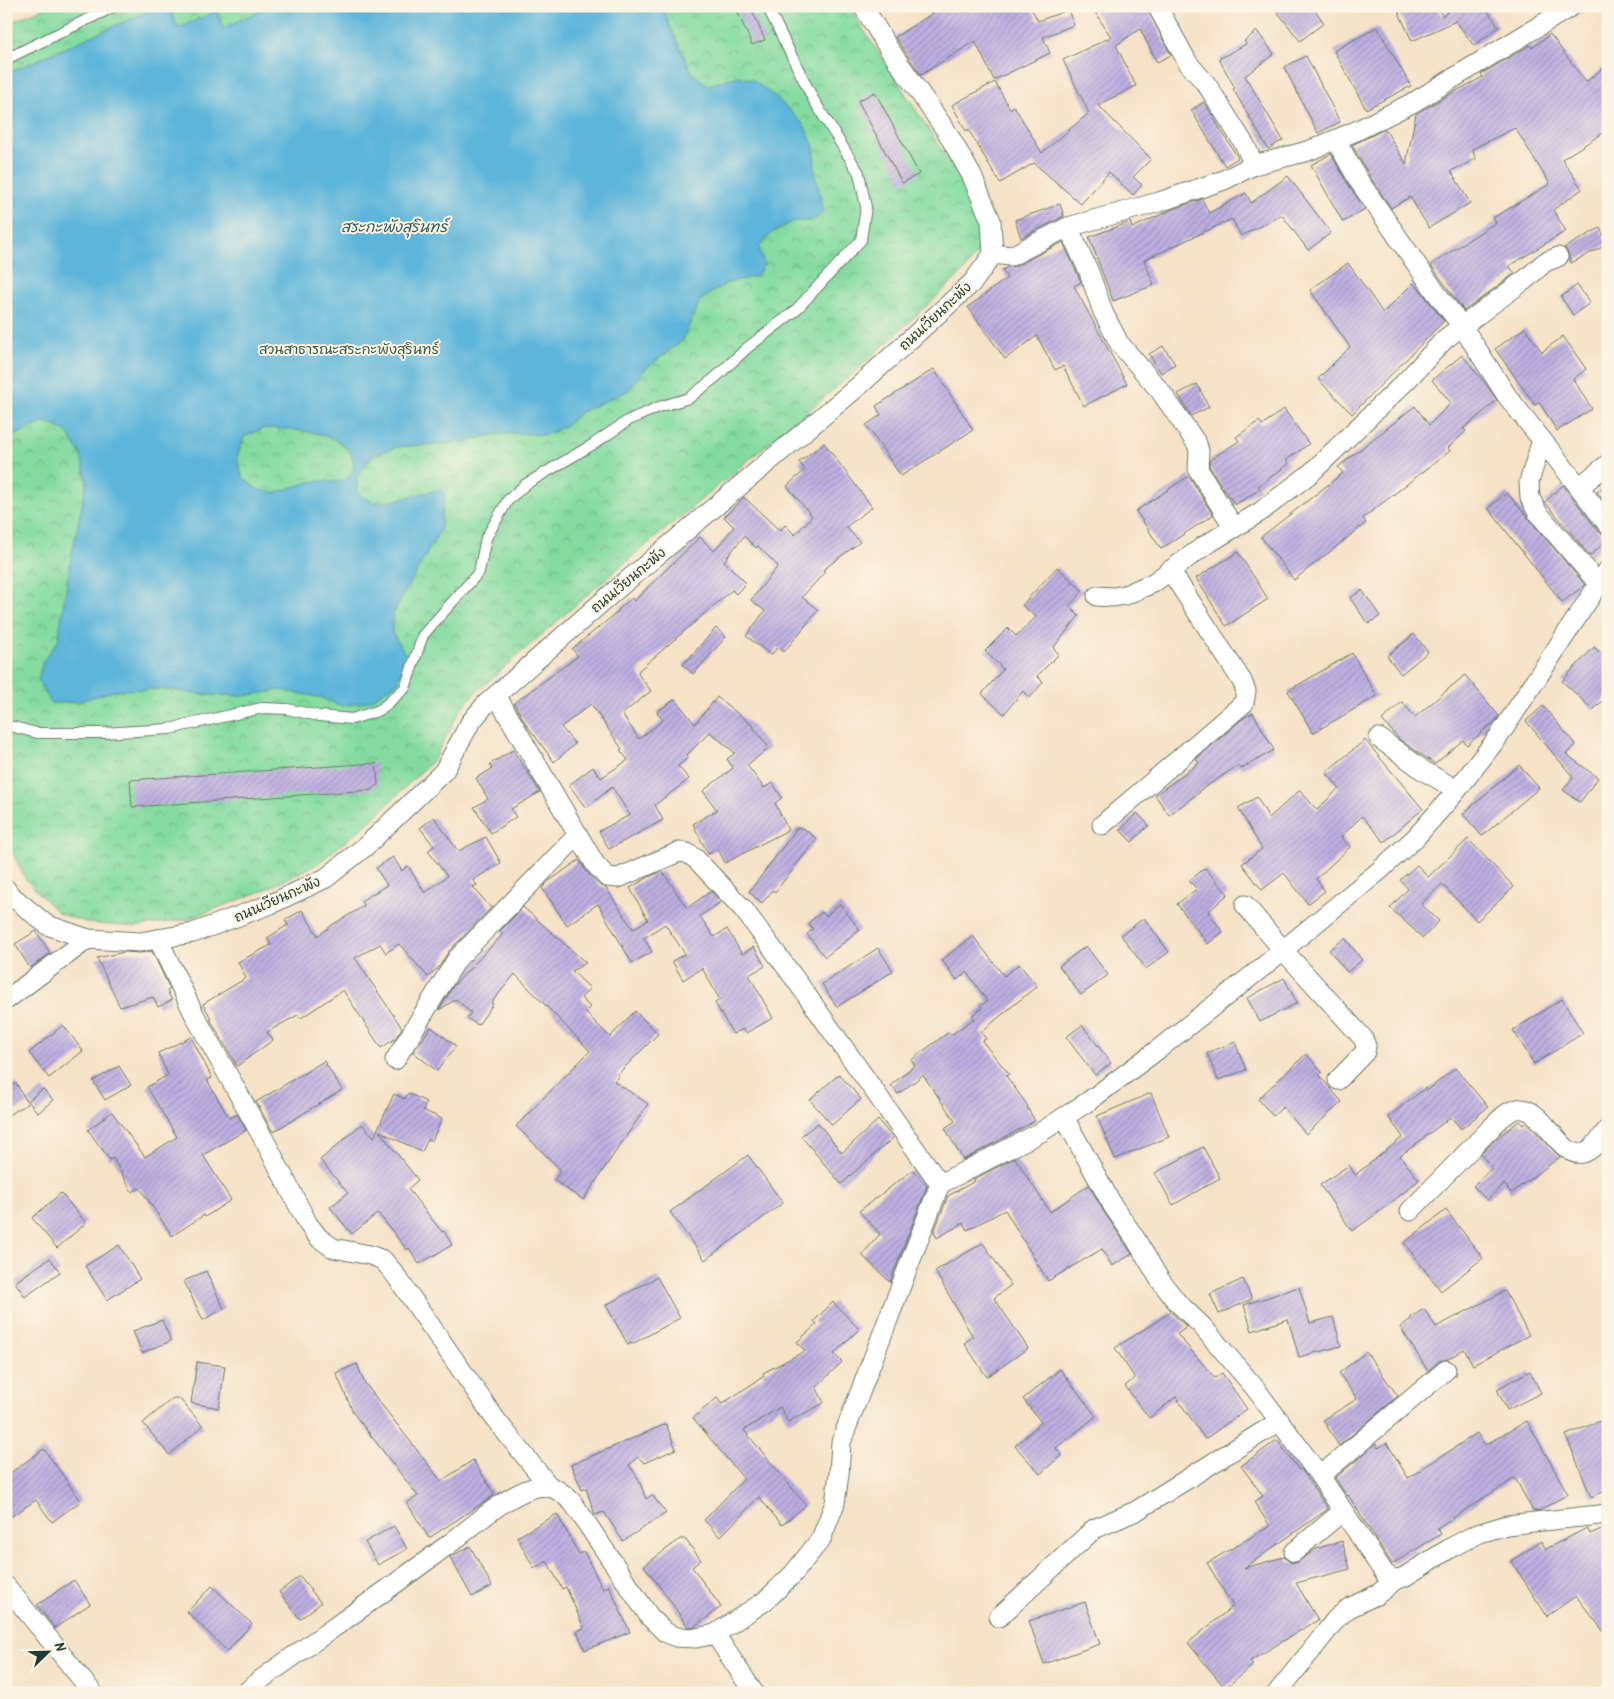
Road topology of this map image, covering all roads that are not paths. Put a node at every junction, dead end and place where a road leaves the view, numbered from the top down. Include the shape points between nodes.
1 (115, 6) edge
2 (767, 6) edge
3 (863, 6) edge
4 (1157, 6) edge
5 (1572, 6) edge
6 (6, 59) edge
7 (1336, 140) junction
8 (1254, 166) junction
9 (1068, 226) junction
10 (993, 254) junction
11 (1558, 257) dead end
12 (1462, 326) junction
13 (1542, 440) junction
14 (1608, 464) edge
15 (1579, 487) junction
16 (1608, 525) edge
17 (1234, 528) junction
18 (1170, 570) junction
19 (1603, 576) edge
20 (1097, 596) dead end
21 (496, 695) junction
22 (6, 724) edge
23 (1379, 738) dead end
24 (1457, 790) junction
25 (1102, 825) dead end
26 (578, 835) junction
27 (6, 889) edge
28 (1245, 905) dead end
29 (88, 939) junction
30 (158, 939) junction
31 (1282, 950) junction
32 (6, 1000) edge
33 (395, 1060) dead end
34 (1338, 1080) dead end
35 (1064, 1117) junction
36 (1608, 1129) edge
37 (940, 1184) junction
38 (1410, 1211) dead end
39 (1446, 1370) dead end
40 (1280, 1421) junction
41 (1320, 1476) junction
42 (549, 1486) junction
43 (1343, 1511) junction
44 (1608, 1514) edge
45 (1294, 1552) dead end
46 (1395, 1580) junction
47 (6, 1586) edge
48 (999, 1618) dead end
49 (715, 1634) junction
50 (93, 1693) edge
51 (245, 1693) edge
52 (754, 1693) edge
53 (1277, 1693) edge

1 - 6 lane
2 - 22 lane via 813,99 859,173 866,207 861,240 795,311 747,348 716,378 688,398 629,420 526,484 508,500 486,538 479,572 423,635 405,688 380,710 352,719 262,708 169,729 103,734 37,733
3 - 10 street via 947,132 972,176 991,221
4 - 8 street via 1188,64 1207,85 1245,145
5 - 7 street via 1414,102
7 - 8 street
7 - 12 street via 1359,181 1436,294
8 - 9 street via 1159,202
9 - 10 street via 1011,256
9 - 17 street via 1119,343 1161,392 1197,444 1198,469
10 - 21 street, ถนนเวียนกะพัง via 973,282 861,384
11 - 12 street via 1545,262
12 - 13 street via 1507,396
12 - 17 street via 1310,473
13 - 15 street
13 - 19 street via 1529,482 1530,498 1538,513
14 - 15 street
15 - 16 street
17 - 18 street
18 - 20 street via 1153,584 1125,595
18 - 25 street via 1242,681 1246,691 1244,703
19 - 24 street via 1499,736
21 - 26 street
21 - 30 street, ถนนเวียนกะพัง via 470,723 444,771 367,845 326,878 271,904 210,927
23 - 24 street
24 - 31 street via 1416,837 1379,871
26 - 33 street via 458,959
26 - 37 street via 607,877 618,878 679,852 696,859 744,910
27 - 29 street, ถนนเวียนกะพัง via 47,925
28 - 31 street
29 - 30 street, ถนนเวียนกะพัง via 140,942
29 - 32 street
30 - 42 street via 195,1016 308,1224 333,1248 370,1254 383,1260 496,1420
31 - 34 street via 1357,1030 1366,1046 1365,1052
31 - 35 street via 1156,1051
35 - 37 street
35 - 40 street via 1112,1206 1160,1280 1236,1364
36 - 38 street via 1592,1148 1581,1154 1570,1152 1540,1118 1530,1111 1518,1109 1506,1114 1492,1127
37 - 49 street via 841,1442 834,1503 821,1539 793,1574 765,1600
39 - 41 street
40 - 41 street
40 - 48 street via 1136,1511 1094,1529
41 - 43 street
42 - 49 street via 562,1492 573,1503 649,1616 665,1632 676,1637 696,1638
42 - 51 street via 532,1488 506,1501
43 - 45 street
43 - 46 street via 1385,1574
44 - 46 street via 1507,1525 1477,1534
46 - 53 street via 1336,1619
47 - 50 street
49 - 52 street

